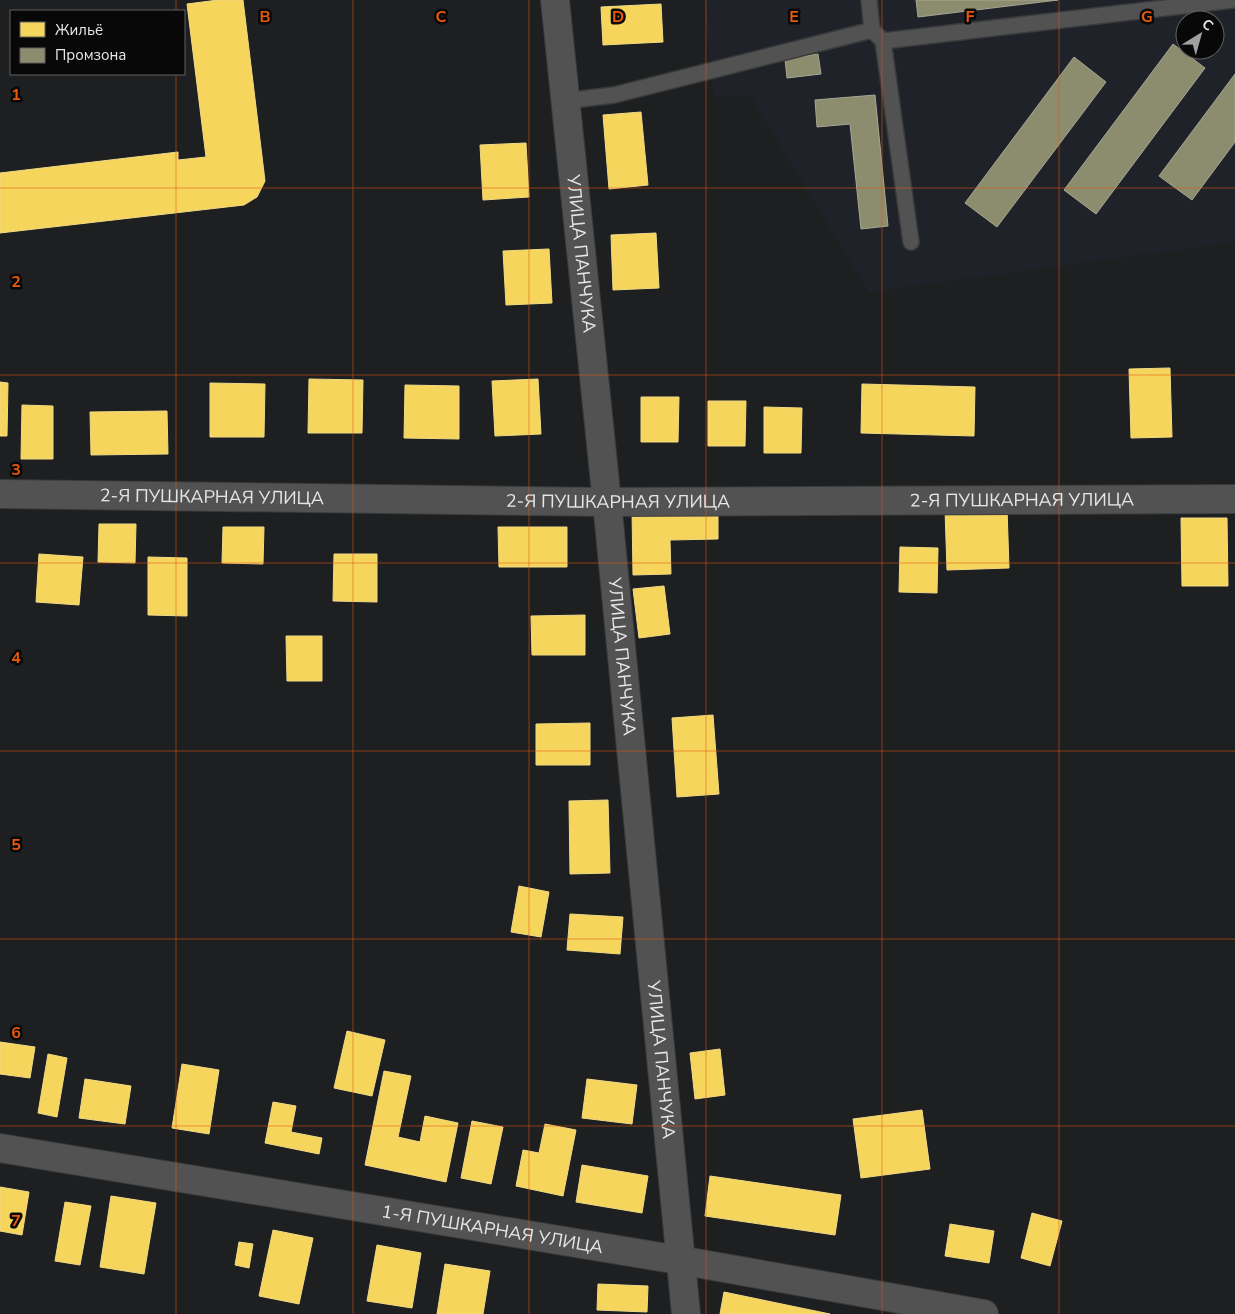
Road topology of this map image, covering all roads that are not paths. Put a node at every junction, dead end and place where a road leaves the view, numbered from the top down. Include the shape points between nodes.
1 (555, 0) edge
2 (869, 0) edge
3 (1234, 1) edge
4 (878, 35) junction
5 (565, 101) junction
6 (911, 242) dead end
7 (0, 494) edge
8 (1235, 499) edge
9 (607, 502) junction
10 (0, 1148) edge
11 (680, 1260) junction
12 (686, 1314) edge
13 (984, 1314) edge

1 - 5 street, УЛИЦА ПАНЧУКА
2 - 4 lane
3 - 4 lane
4 - 5 lane via 614,95
4 - 6 lane
5 - 9 street, УЛИЦА ПАНЧУКА
7 - 9 street, 2-Я ПУШКАРНАЯ УЛИЦА
8 - 9 street, 2-Я ПУШКАРНАЯ УЛИЦА
9 - 11 street, УЛИЦА ПАНЧУКА
10 - 11 street, 1-Я ПУШКАРНАЯ УЛИЦА
11 - 12 street, УЛИЦА ПАНЧУКА
11 - 13 street, 1-Я ПУШКАРНАЯ УЛИЦА

